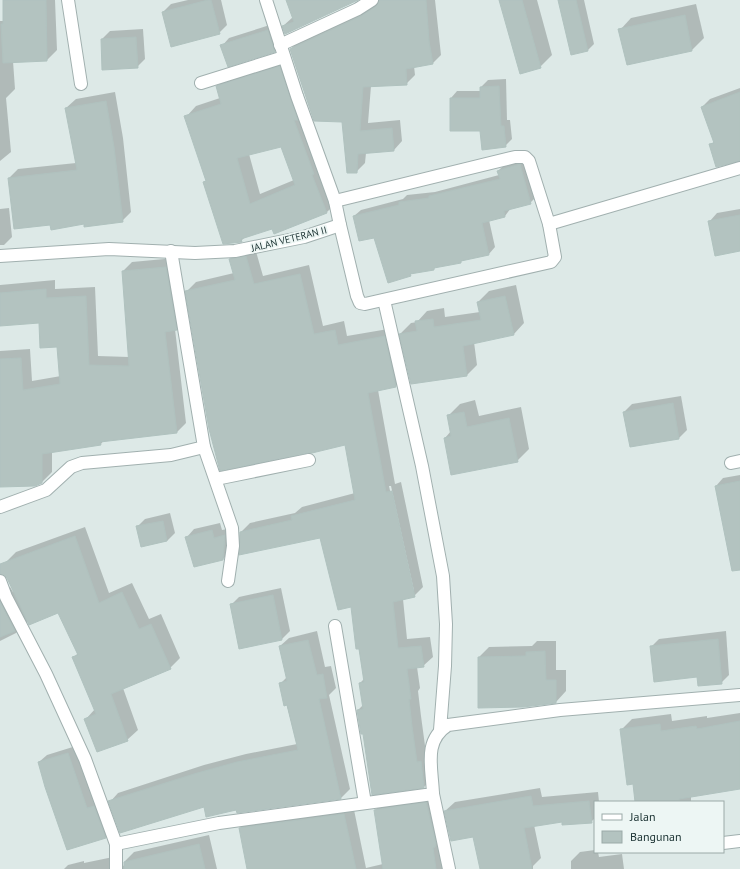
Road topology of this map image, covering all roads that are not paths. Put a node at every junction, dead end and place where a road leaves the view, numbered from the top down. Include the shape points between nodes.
1 (68, 0) edge
2 (266, 0) edge
3 (372, 0) edge
4 (280, 45) junction
5 (284, 57) junction
6 (201, 83) dead end
7 (81, 84) dead end
8 (740, 168) edge
9 (335, 201) junction
10 (549, 224) junction
11 (340, 226) junction
12 (171, 251) junction
13 (0, 256) edge
14 (384, 300) junction
15 (204, 447) junction
16 (309, 460) dead end
17 (216, 479) junction
18 (0, 507) edge
19 (0, 581) edge
20 (228, 581) dead end
21 (335, 626) dead end
22 (740, 695) edge
23 (440, 730) junction
24 (433, 794) junction
25 (365, 803) junction
26 (740, 841) edge
27 (724, 843) edge
28 (116, 844) junction
29 (116, 869) edge
30 (449, 869) edge

1 - 7 street
2 - 4 street, JALAN VETERAN II
3 - 4 street via 358,10
4 - 5 street, JALAN VETERAN II
5 - 6 street
5 - 9 street, JALAN VETERAN II
8 - 10 street
9 - 10 street via 522,156 528,161
9 - 11 street, JALAN VETERAN II
10 - 14 street via 555,253 551,262
11 - 12 street, JALAN VETERAN II via 304,237 235,251
11 - 14 street via 360,303
12 - 13 street, JALAN VETERAN II via 109,249
12 - 15 street
14 - 23 street via 422,466 443,576 446,631
15 - 17 street
15 - 18 street via 171,455 82,463 71,467 46,490
16 - 17 street
17 - 20 street via 232,528 233,546
19 - 28 street via 85,759
21 - 25 street
22 - 23 street via 560,710 469,721 448,725
23 - 24 street via 435,736 431,751
24 - 25 street
24 - 30 street
25 - 28 street via 218,823
26 - 27 street
28 - 29 street

